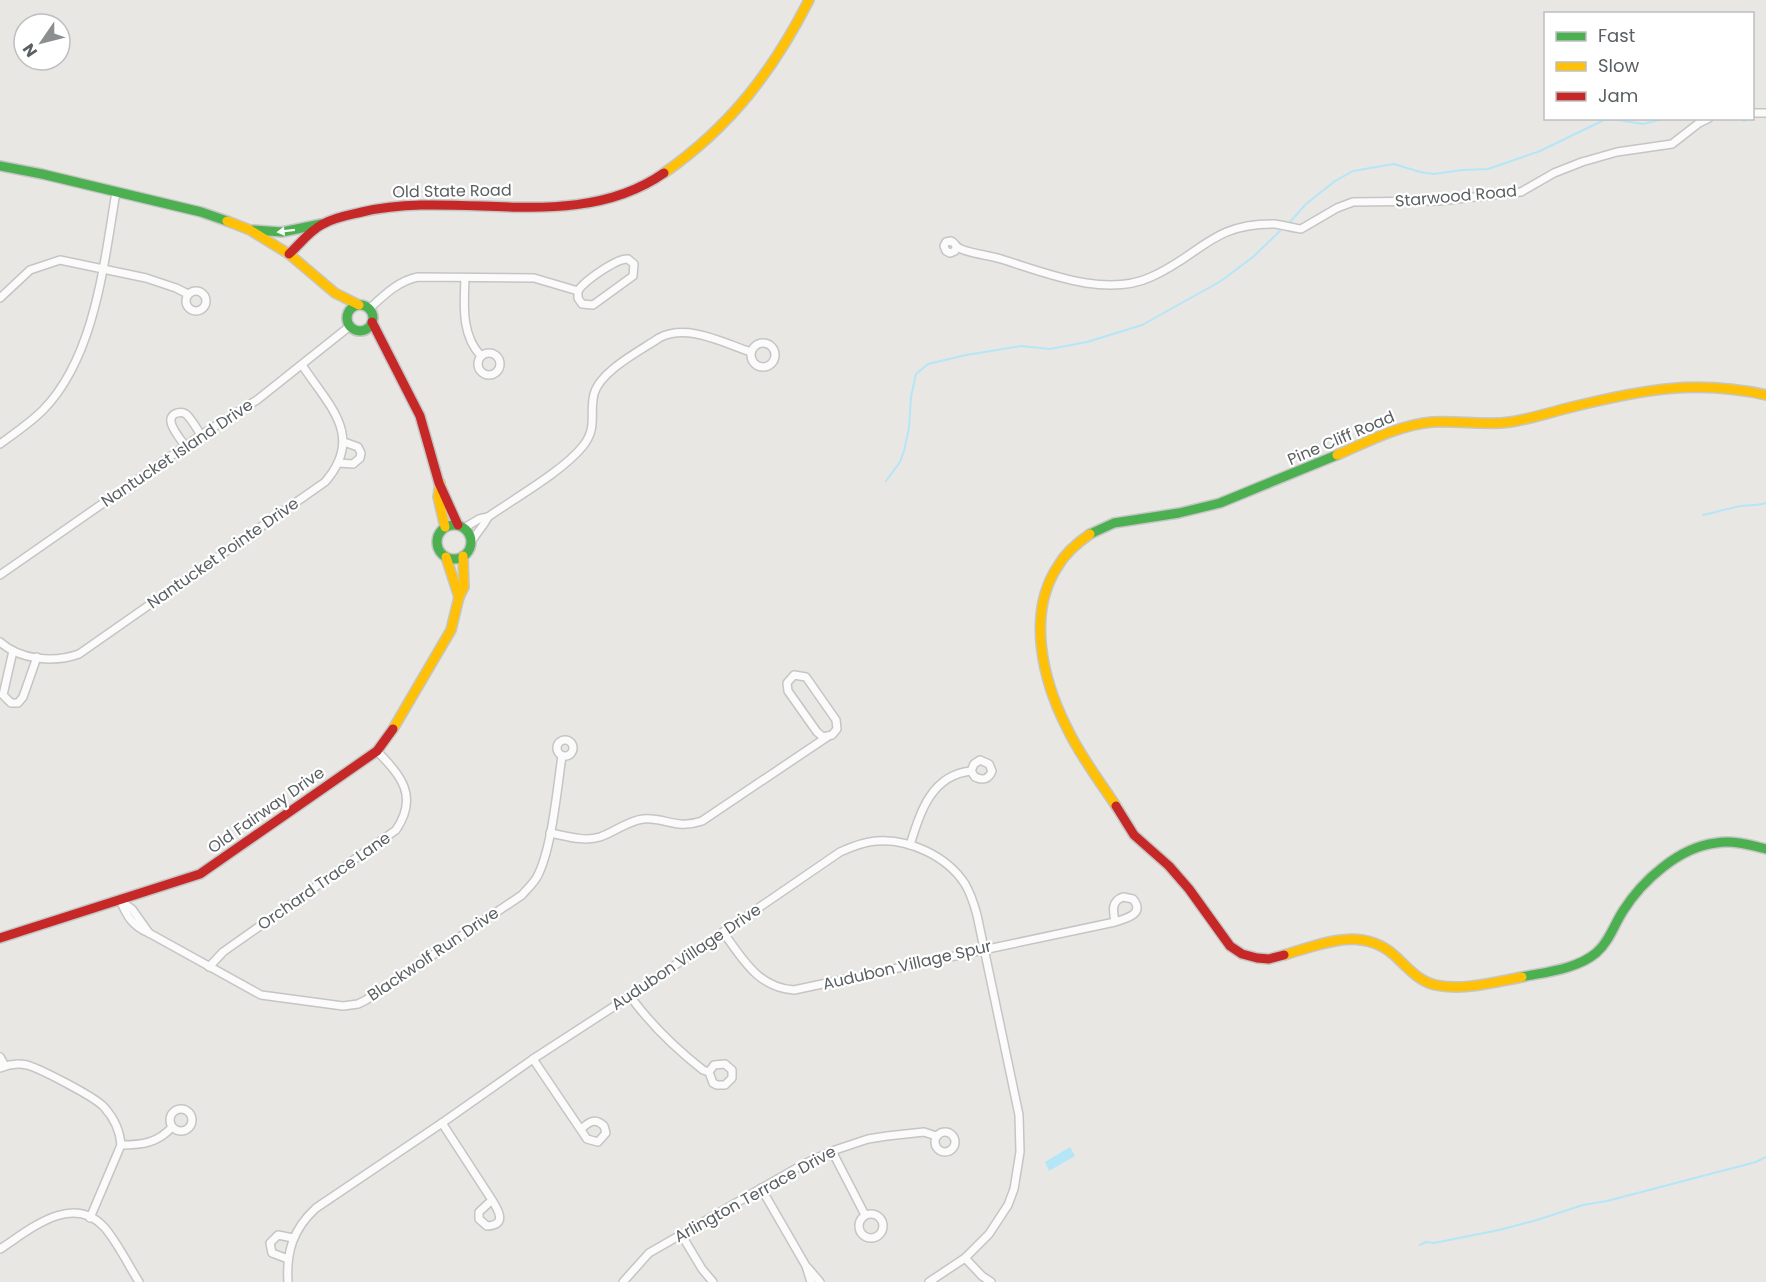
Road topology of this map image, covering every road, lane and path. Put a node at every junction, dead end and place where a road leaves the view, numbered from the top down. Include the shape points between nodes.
1 (809, 0) edge
2 (1705, 120) edge
3 (0, 166) edge
4 (116, 192) junction
5 (321, 224) junction
6 (250, 230) junction
7 (956, 247) dead end
8 (289, 254) junction
9 (102, 267) junction
10 (465, 278) junction
11 (578, 291) junction
12 (335, 293) junction
13 (188, 294) dead end
14 (0, 298) edge
15 (359, 305) junction
16 (369, 309) junction
17 (348, 315) junction
18 (372, 322) junction
19 (350, 326) junction
20 (361, 331) junction
21 (383, 348) junction
22 (751, 352) dead end
23 (481, 357) dead end
24 (302, 365) junction
25 (1766, 395) edge
26 (201, 435) junction
27 (344, 442) junction
28 (0, 444) edge
29 (185, 446) junction
30 (339, 463) junction
31 (440, 483) junction
32 (488, 517) junction
33 (461, 526) junction
34 (445, 527) junction
35 (471, 543) junction
36 (463, 556) junction
37 (446, 557) junction
38 (0, 575) edge
39 (459, 597) junction
40 (0, 642) edge
41 (13, 651) junction
42 (37, 657) junction
43 (826, 737) junction
44 (377, 751) junction
45 (562, 756) dead end
46 (971, 771) dead end
47 (550, 833) junction
48 (910, 845) junction
49 (1766, 849) edge
50 (120, 900) junction
51 (1115, 922) dead end
52 (723, 932) junction
53 (0, 938) edge
54 (984, 948) junction
55 (209, 967) junction
56 (630, 996) junction
57 (0, 1057) edge
58 (533, 1059) junction
59 (2, 1067) edge
60 (709, 1072) dead end
61 (442, 1123) junction
62 (172, 1127) dead end
63 (581, 1129) junction
64 (936, 1136) dead end
65 (121, 1145) junction
66 (832, 1151) junction
67 (761, 1188) junction
68 (492, 1200) junction
69 (865, 1215) dead end
70 (90, 1218) junction
71 (681, 1234) junction
72 (292, 1238) junction
73 (0, 1249) edge
74 (288, 1258) junction
75 (965, 1258) junction
76 (806, 1266) junction
77 (139, 1282) edge
78 (288, 1282) edge
79 (623, 1282) edge
80 (713, 1282) edge
81 (811, 1282) edge
82 (820, 1282) edge
83 (929, 1282) edge
84 (991, 1282) edge

1 - 5 street, Old State Road via 773,63 741,107 681,162 638,187 604,200 569,205 413,204 358,212
2 - 7 street, Starwood Road via 1672,144 1582,162 1521,192 1438,201 1353,202 1301,229 1273,224 1232,229 1214,236 1150,278 1124,284 1046,275
3 - 4 street
4 - 6 street via 201,212
4 - 9 street
5 -> 6 street via 291,231
5 - 8 street, Old State Road
6 - 8 street
8 - 12 street
9 - 13 street
9 - 14 street via 60,260 49,262 30,270
9 - 28 street via 85,341 63,384 45,408
10 - 11 street via 534,278
10 - 16 street via 408,279
10 - 23 street via 468,339
11 - 11 street via 582,304 593,305 633,276 634,264 628,259 620,260
12 - 15 street
12 - 17 street
15 - 16 street
15 - 17 street
16 - 18 street
17 - 19 street
18 - 20 street
18 - 21 street
19 - 20 street
19 - 24 street, Nantucket Island Drive
20 - 21 street
21 - 31 street via 421,418
22 - 32 street via 690,332 659,338 608,373 600,383 594,394 591,434 574,456
24 - 26 street, Nantucket Island Drive via 257,400
24 - 27 street via 336,416
25 - 49 street, Pine Cliff Road via 1751,390 1692,386 1628,394 1509,422 1424,423 1206,508 1111,524 1095,530 1064,554 1046,589 1041,644 1045,674 1070,735 1130,830 1190,889 1224,940 1237,952 1273,958 1326,940 1355,939 1383,946 1425,981 1440,986 1502,981 1591,957 1607,943 1640,888 1694,850 1714,843
26 - 29 street, Nantucket Island Drive
26 - 29 street via 186,414 175,414 171,425
27 - 30 street, Nantucket Pointe Drive
27 - 30 street via 358,447 360,458 353,464
29 - 38 street, Nantucket Island Drive
30 - 42 street, Nantucket Pointe Drive via 325,482 79,654
31 - 33 street
31 - 34 street via 438,497
32 - 33 street
32 - 35 street
33 - 34 street
33 - 35 street via 469,533
34 - 37 street via 437,542
35 - 36 street
36 - 37 street
36 - 39 street, Old Fairway Drive via 464,587
37 - 39 street, Old Fairway Drive
39 - 44 street, Old Fairway Drive via 451,630
40 - 41 street, Nantucket Pointe Drive
41 - 42 street, Nantucket Pointe Drive
41 - 42 street via 3,695 11,703 18,703 23,697
43 - 43 street via 835,733 836,720 806,677 794,675 787,683 788,691 817,732
43 - 47 street via 694,824 639,820 593,838
44 - 50 street, Old Fairway Drive via 200,874
44 - 55 street, Orchard Trace Lane via 406,788 405,813 396,830 223,952
45 - 47 street, Blackwolf Run Drive
46 - 48 street via 960,773 933,792 921,811
47 - 55 street, Blackwolf Run Drive via 534,883 522,895 358,1004 343,1006 261,995
48 - 52 street, Audubon Village Drive via 875,841 840,852
48 - 54 street, Audubon Village Drive via 942,860 963,882 971,896
50 - 53 street, Old Fairway Drive
50 - 55 street, Blackwolf Run Drive via 137,928
51 - 54 street, Audubon Village Spur
52 - 54 street, Audubon Village Spur via 758,977 785,990
52 - 56 street, Audubon Village Drive
54 - 75 street, Audubon Village Drive via 1019,1114 1020,1152 1008,1205 989,1234
56 - 58 street, Audubon Village Drive
56 - 60 street via 648,1021
57 - 59 street
58 - 61 street, Audubon Village Drive
58 - 63 street
59 - 65 street via 33,1067 99,1102 116,1125
61 - 68 street
61 - 72 street, Audubon Village Drive via 316,1208
62 - 65 street via 152,1142
63 - 63 street via 594,1142 602,1140 606,1133 598,1121
64 - 66 street, Arlington Terrace Drive via 924,1132 868,1139
65 - 70 street
66 - 67 street, Arlington Terrace Drive
66 - 69 street
67 - 71 street, Arlington Terrace Drive
67 - 76 street
68 - 68 street via 500,1218 486,1226 480,1222 479,1212
70 - 73 street via 70,1213 48,1218
70 - 77 street via 103,1226
71 - 79 street, Arlington Terrace Drive via 649,1253
71 - 80 street
72 - 74 street, Audubon Village Drive
72 - 74 street via 278,1235 270,1242 272,1253
74 - 78 street, Audubon Village Drive
75 - 83 street, Audubon Village Drive
75 - 84 street
76 - 81 street
76 - 82 street

